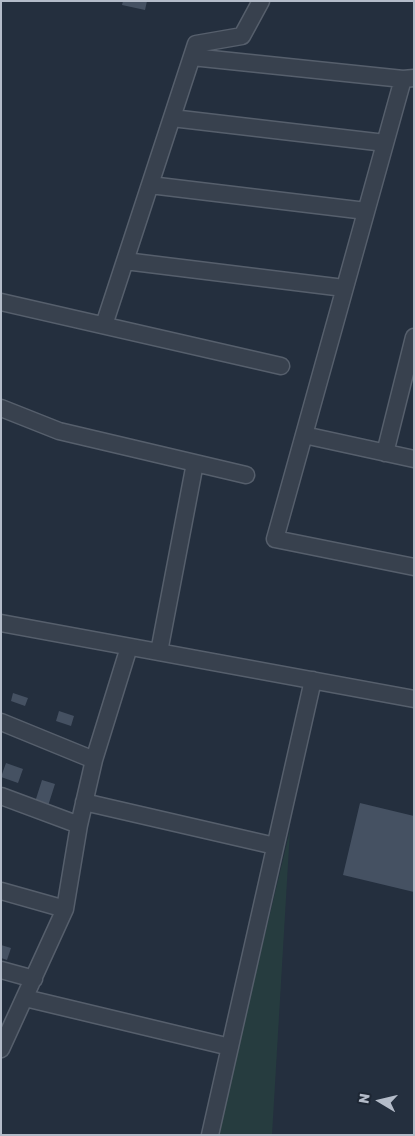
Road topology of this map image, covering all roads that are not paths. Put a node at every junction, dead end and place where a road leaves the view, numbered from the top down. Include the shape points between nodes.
1 (261, 1) edge
2 (192, 57) junction
3 (408, 79) edge
4 (172, 118) junction
5 (385, 143) junction
6 (150, 185) junction
7 (366, 211) junction
8 (125, 261) junction
9 (344, 288) junction
10 (1, 302) edge
11 (104, 325) junction
12 (414, 337) edge
13 (281, 366) dead end
14 (1, 408) edge
15 (304, 435) junction
16 (385, 452) junction
17 (414, 459) edge
18 (195, 463) junction
19 (246, 475) dead end
20 (414, 567) edge
21 (1, 623) edge
22 (129, 646) junction
23 (159, 652) junction
24 (313, 680) junction
25 (414, 698) edge
26 (1, 722) edge
27 (94, 760) junction
28 (1, 796) edge
29 (84, 802) junction
30 (79, 825) junction
31 (275, 846) junction
32 (1, 891) edge
33 (65, 909) junction
34 (1, 970) edge
35 (34, 979) junction
36 (25, 998) junction
37 (2, 1044) edge
38 (230, 1047) junction
39 (210, 1135) edge

1 - 2 street via 242,36 196,44
2 - 3 street
2 - 4 street
3 - 5 street
4 - 5 street
4 - 6 street
5 - 7 street
6 - 7 street
6 - 8 street
7 - 9 street
8 - 9 street
8 - 11 street
9 - 15 street
10 - 11 street
11 - 13 street
12 - 16 street
14 - 18 street via 59,431
15 - 16 street
15 - 20 street via 275,539
16 - 17 street
18 - 19 street
18 - 23 street
21 - 22 street
22 - 23 street
22 - 27 street
23 - 24 street
24 - 25 street
24 - 31 street
26 - 27 street
27 - 29 street
28 - 30 street
29 - 30 street
29 - 31 street
30 - 33 street
31 - 38 street
32 - 33 street
33 - 35 street
34 - 35 street
35 - 36 street
36 - 37 street
36 - 38 street
38 - 39 street

